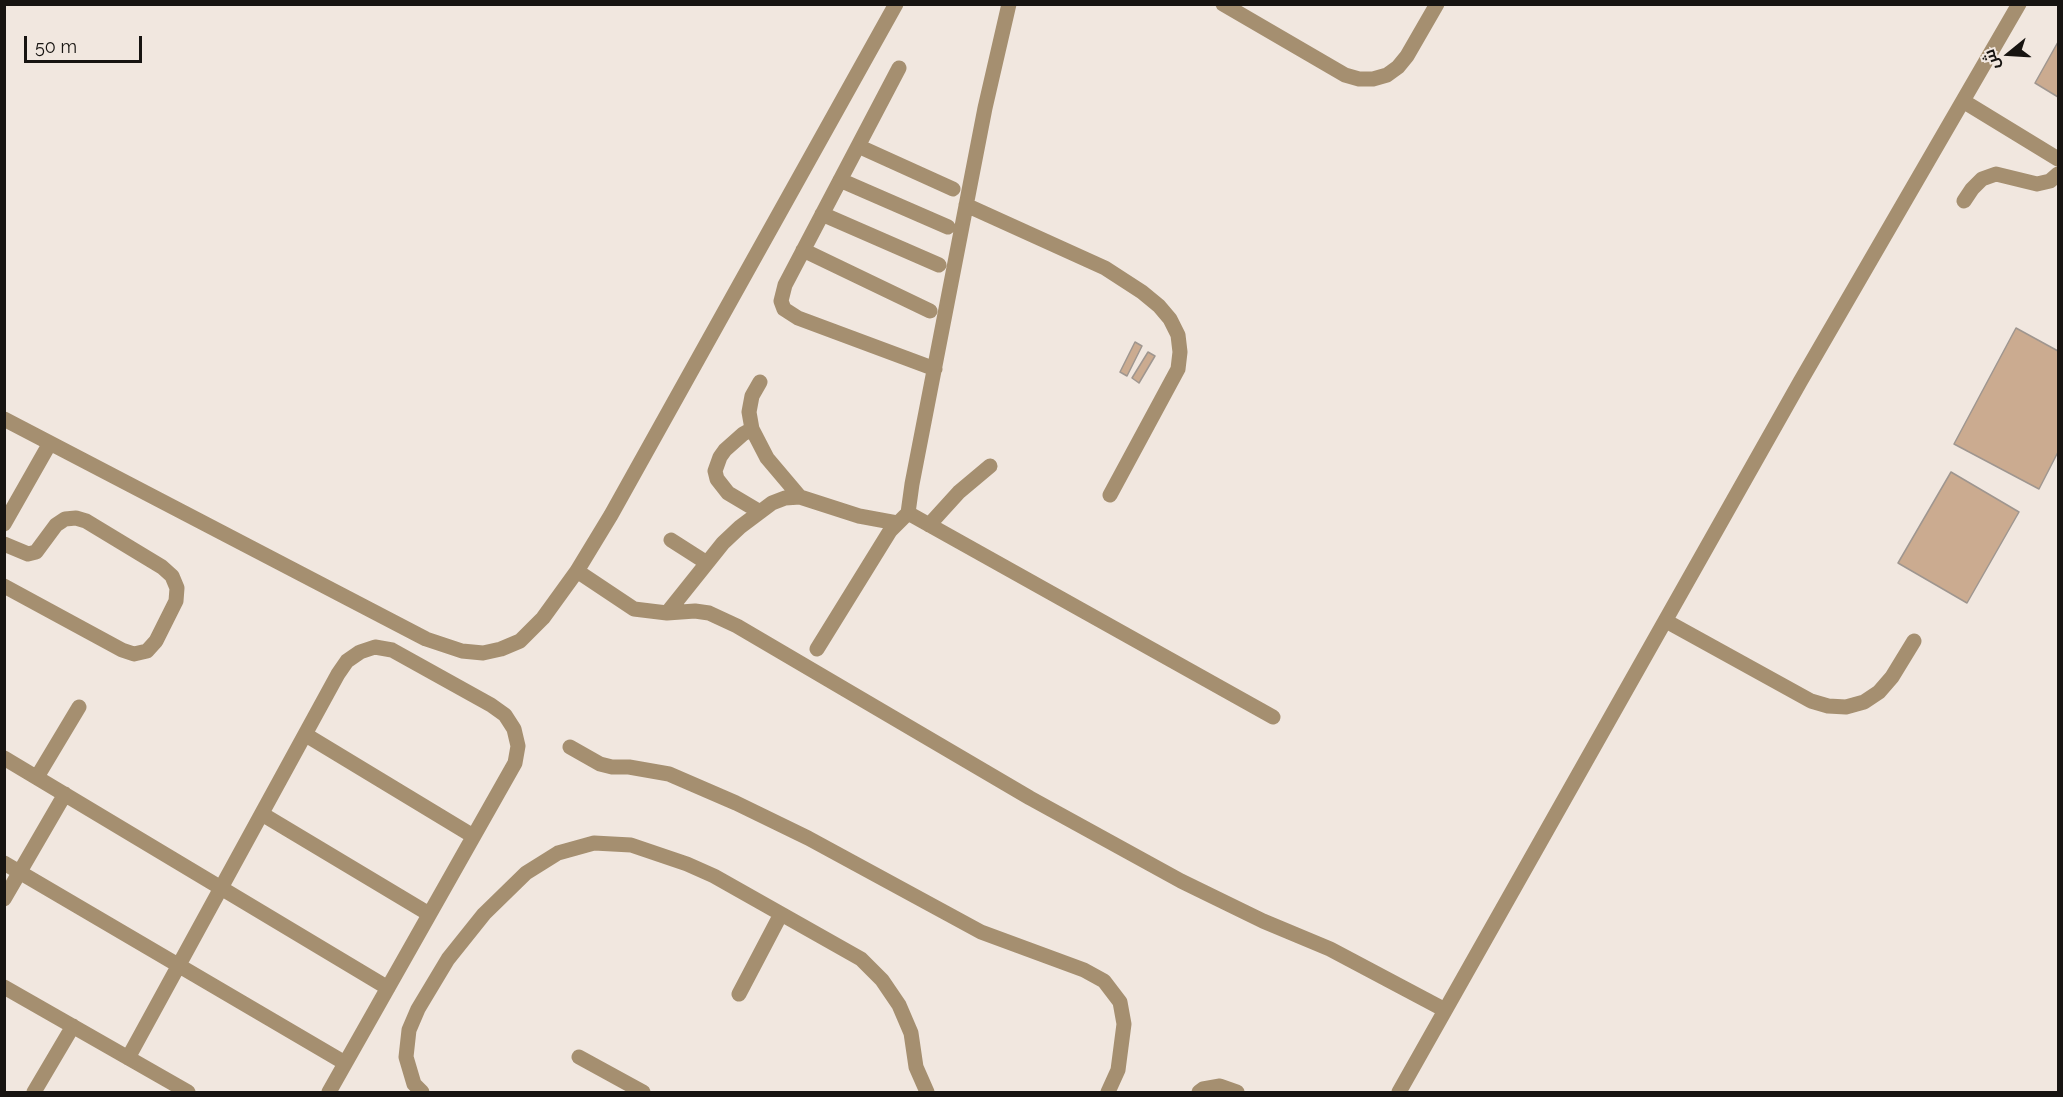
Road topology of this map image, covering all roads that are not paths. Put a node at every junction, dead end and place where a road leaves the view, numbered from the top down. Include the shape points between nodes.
1 (896, 4) edge
2 (1009, 4) edge
3 (1223, 4) edge
4 (1437, 4) edge
5 (2019, 4) edge
6 (899, 68) dead end
7 (1963, 101) junction
8 (858, 146) junction
9 (2058, 159) edge
10 (2058, 174) edge
11 (840, 180) junction
12 (953, 189) dead end
13 (1964, 201) dead end
14 (966, 205) junction
15 (822, 214) junction
16 (948, 226) dead end
17 (803, 250) junction
18 (939, 265) dead end
19 (930, 310) dead end
20 (934, 369) junction
21 (760, 382) dead end
22 (4, 419) edge
23 (752, 429) junction
24 (50, 443) junction
25 (990, 466) dead end
26 (1110, 495) dead end
27 (800, 497) junction
28 (760, 512) junction
29 (903, 518) junction
30 (4, 524) edge
31 (929, 525) junction
32 (671, 540) dead end
33 (4, 544) edge
34 (707, 563) junction
35 (577, 571) junction
36 (4, 586) edge
37 (667, 613) junction
38 (1666, 621) junction
39 (1914, 641) dead end
40 (817, 649) dead end
41 (79, 707) dead end
42 (1273, 717) dead end
43 (306, 735) junction
44 (570, 747) dead end
45 (4, 758) edge
46 (37, 777) junction
47 (65, 794) junction
48 (262, 814) junction
49 (473, 836) junction
50 (4, 863) edge
51 (20, 872) junction
52 (222, 888) junction
53 (4, 899) edge
54 (781, 914) junction
55 (429, 915) junction
56 (179, 965) junction
57 (4, 987) edge
58 (388, 988) junction
59 (739, 994) dead end
60 (1445, 1010) junction
61 (73, 1026) junction
62 (579, 1057) dead end
63 (129, 1058) junction
64 (345, 1063) junction
65 (34, 1092) edge
66 (188, 1092) edge
67 (329, 1092) edge
68 (422, 1092) edge
69 (644, 1092) edge
70 (927, 1092) edge
71 (1108, 1092) edge
72 (1198, 1092) edge
73 (1237, 1092) edge
74 (1399, 1092) edge

1 - 35 lane
2 - 14 lane
3 - 4 lane via 1359,79 1380,77 1398,67
5 - 7 lane
6 - 8 lane
7 - 9 lane
7 - 38 lane
8 - 11 lane
8 - 12 lane
10 - 13 lane via 2037,184 1996,174 1982,179
11 - 15 lane
11 - 16 lane
14 - 20 lane
14 - 26 lane via 1105,268 1150,299 1170,319 1178,335 1178,369
15 - 17 lane
15 - 18 lane
17 - 19 lane
17 - 20 lane via 782,294 784,309
20 - 29 lane
21 - 23 lane via 752,396
22 - 24 lane
23 - 27 lane via 767,458
23 - 28 lane via 725,450 715,471 728,493
24 - 30 lane
24 - 35 lane via 406,630 462,651 501,650 520,641 543,618
25 - 31 lane via 958,492
27 - 28 lane via 772,503
27 - 29 lane via 860,516
28 - 34 lane via 723,543
29 - 31 lane
29 - 40 lane via 890,531
31 - 42 lane
32 - 34 lane
33 - 36 lane via 28,554 36,552 56,525 76,518 162,567 177,588 176,601 156,641 147,651 134,654
34 - 37 lane
35 - 37 lane via 634,609
37 - 60 lane via 709,613 737,626 1180,881 1329,949
38 - 39 lane via 1811,701 1828,706 1846,707 1879,692
38 - 60 lane
41 - 46 lane
43 - 48 lane
43 - 49 lane
43 - 49 lane via 347,661 375,647 392,650 491,705 505,715 518,746 515,763
44 - 71 lane via 600,764 669,774 736,803 981,932 1104,981 1120,1002 1124,1024 1118,1070
45 - 46 lane
46 - 47 lane
47 - 51 lane
47 - 52 lane
48 - 52 lane
48 - 55 lane
49 - 55 lane
50 - 51 lane
51 - 53 lane
51 - 56 lane
52 - 56 lane
52 - 58 lane
54 - 59 lane
54 - 68 lane via 696,868 631,845 594,843 558,853 526,873 484,914 448,959 418,1009 409,1030 406,1057 414,1083
54 - 70 lane via 861,959 882,980 899,1005
55 - 58 lane
56 - 63 lane
56 - 64 lane
57 - 61 lane
58 - 64 lane
60 - 74 lane
61 - 63 lane
61 - 65 lane
62 - 69 lane
63 - 66 lane
64 - 67 lane
72 - 73 lane via 1220,1086

